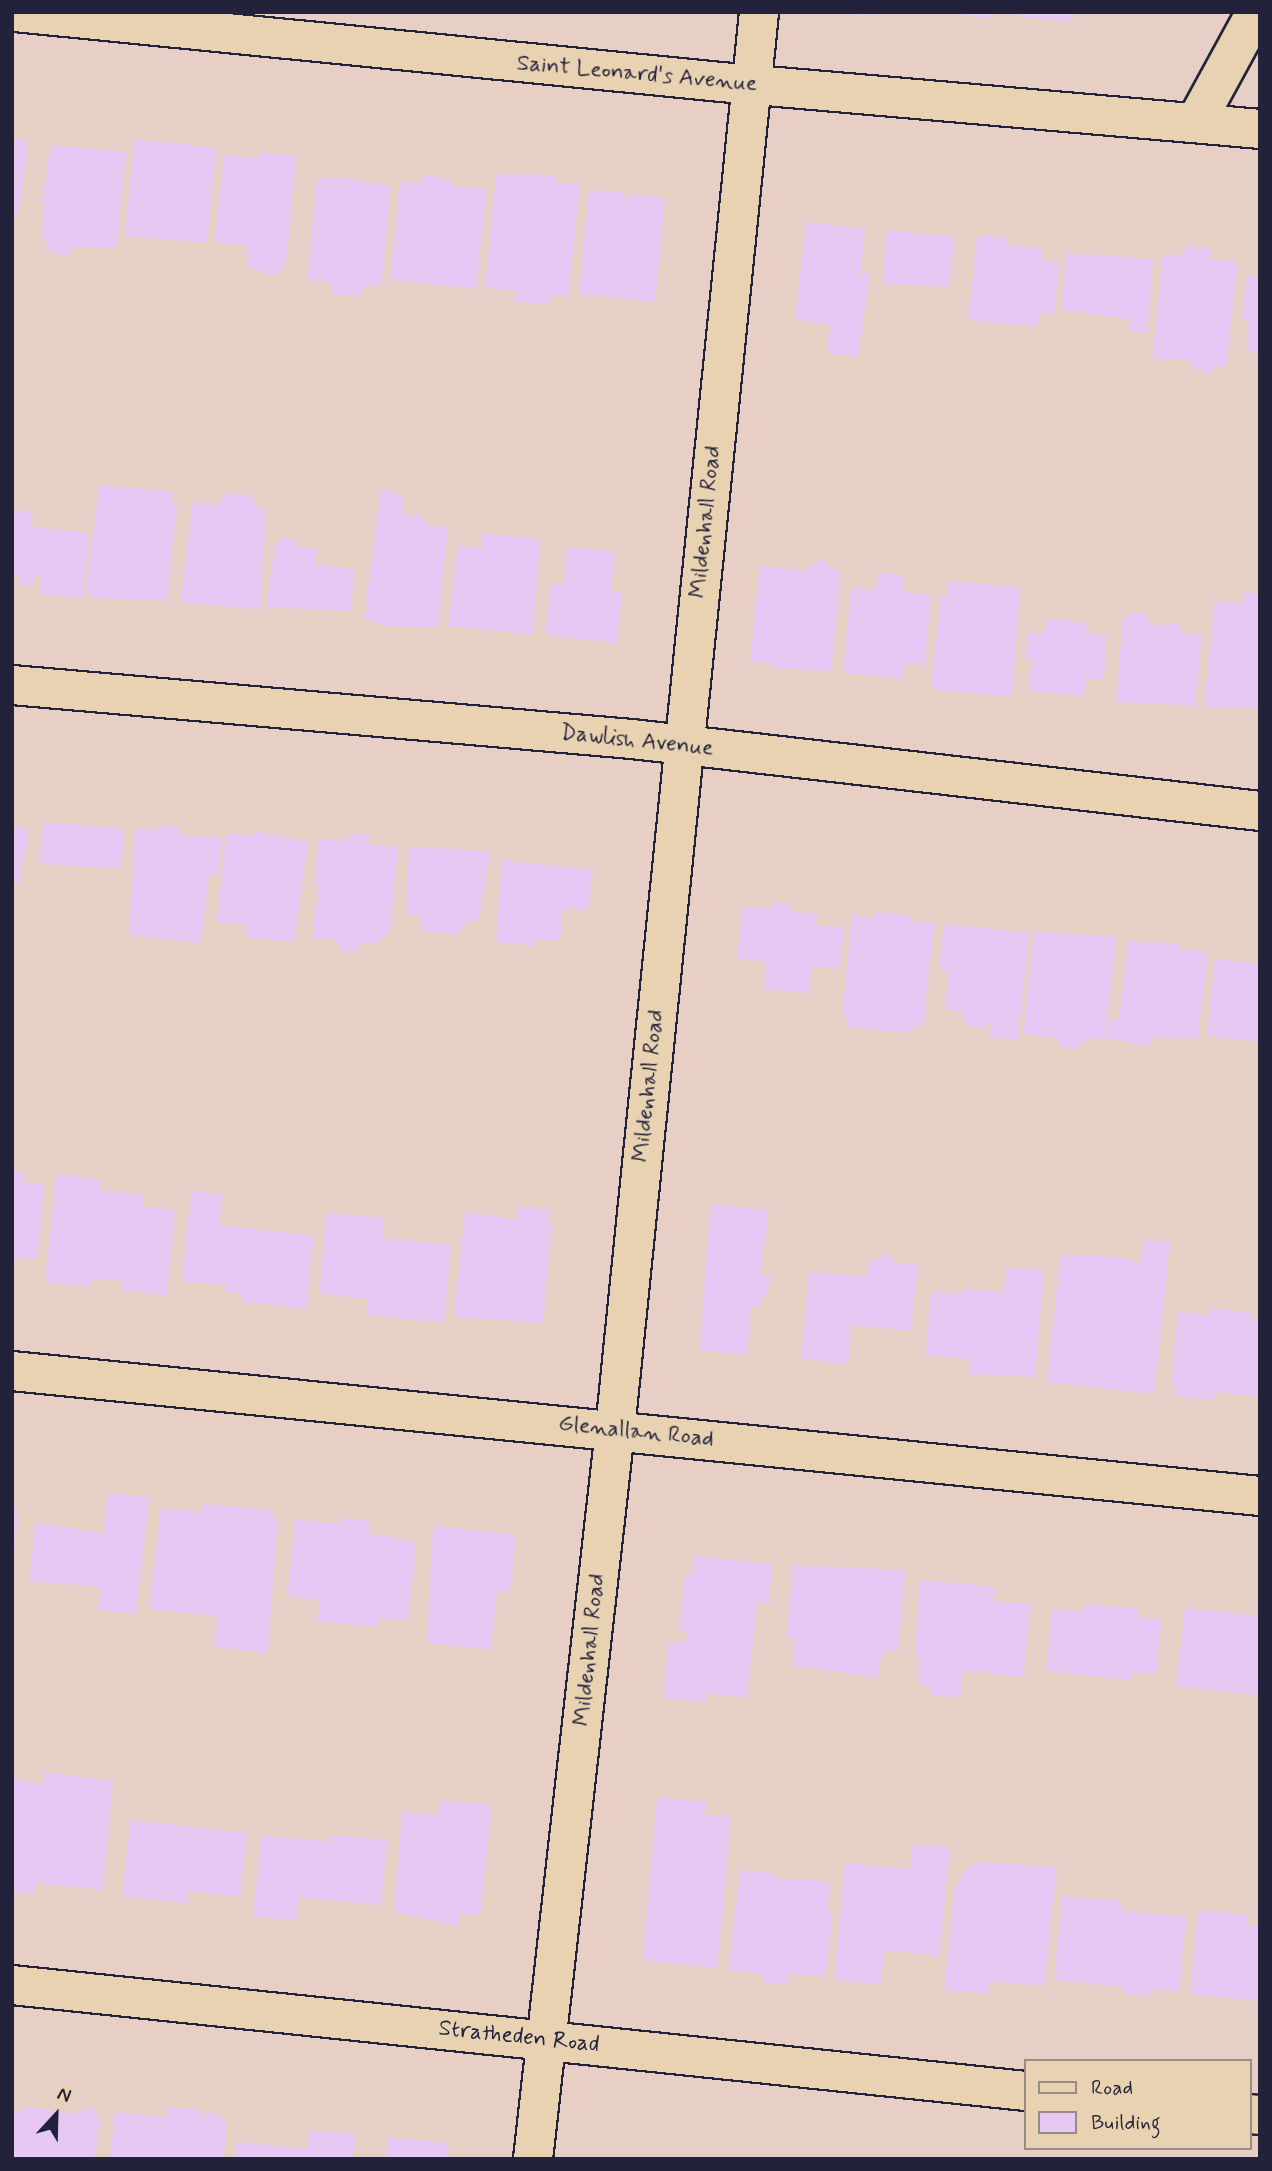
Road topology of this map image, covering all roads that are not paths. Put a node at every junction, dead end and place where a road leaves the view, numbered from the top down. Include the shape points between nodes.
1 (15, 12) edge
2 (759, 12) edge
3 (1256, 12) edge
4 (751, 85) junction
5 (1196, 122) junction
6 (1260, 129) edge
7 (12, 685) edge
8 (683, 746) junction
9 (1260, 811) edge
10 (12, 1371) edge
11 (615, 1430) junction
12 (1260, 1496) edge
13 (12, 1985) edge
14 (546, 2040) junction
15 (1024, 2091) edge
16 (533, 2159) edge

1 - 4 street, Saint Leonard's Avenue
2 - 4 street, Mildenhall Road
3 - 5 street
4 - 5 street, Saint Leonard's Avenue
4 - 8 street, Mildenhall Road
5 - 6 street, Saint Leonard's Avenue
7 - 8 street, Dawlish Avenue
8 - 9 street, Dawlish Avenue
8 - 11 street, Mildenhall Road
10 - 11 street, Glenallan Road
11 - 12 street, Glenallan Road
11 - 14 street, Mildenhall Road
13 - 14 street, Stratheden Road
14 - 15 street, Stratheden Road
14 - 16 street, Mildenhall Road

